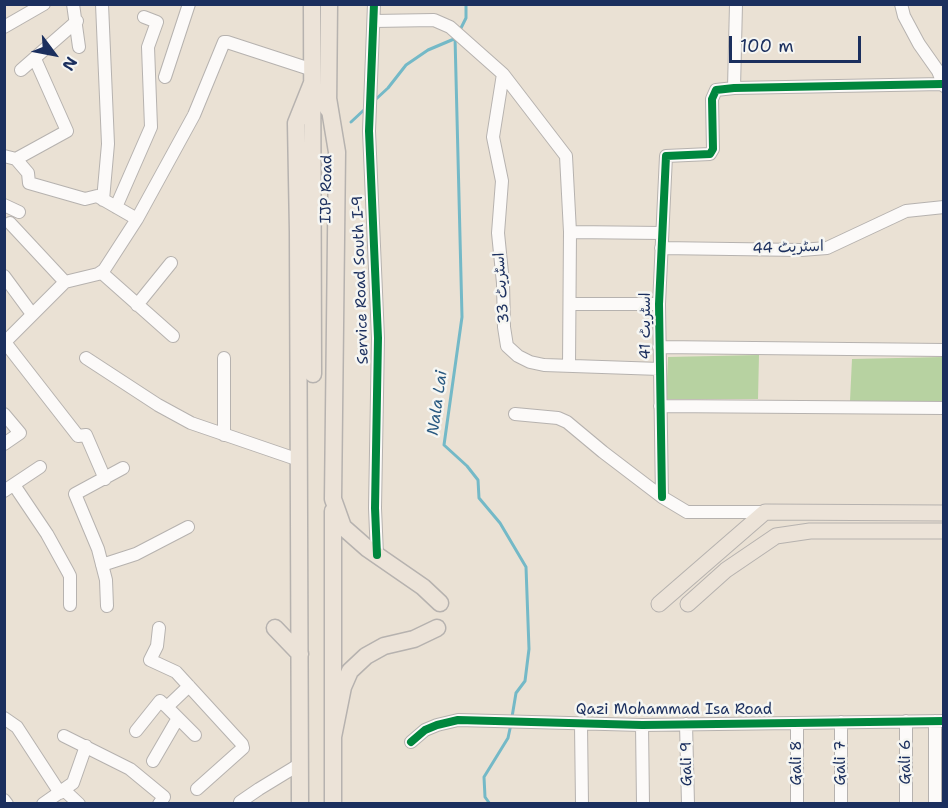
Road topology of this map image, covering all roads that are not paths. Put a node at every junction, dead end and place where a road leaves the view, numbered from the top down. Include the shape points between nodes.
1 (44, 4) edge
2 (73, 4) edge
3 (102, 4) edge
4 (189, 4) edge
5 (312, 4) edge
6 (329, 4) edge
7 (374, 4) edge
8 (736, 4) edge
9 (902, 4) edge
10 (144, 17) dead end
11 (77, 21) junction
12 (374, 21) junction
13 (4, 27) edge
14 (79, 47) dead end
15 (35, 59) junction
16 (21, 70) dead end
17 (503, 74) junction
18 (312, 76) junction
19 (165, 77) dead end
20 (943, 85) edge
21 (734, 88) junction
22 (328, 98) junction
23 (10, 157) edge
24 (103, 200) junction
25 (4, 205) edge
26 (116, 207) junction
27 (944, 207) edge
28 (19, 212) dead end
29 (136, 219) junction
30 (10, 223) dead end
31 (570, 232) junction
32 (662, 232) junction
33 (661, 248) junction
34 (171, 263) dead end
35 (102, 273) junction
36 (4, 276) edge
37 (64, 282) junction
38 (570, 304) junction
39 (659, 304) junction
40 (137, 305) junction
41 (32, 314) junction
42 (173, 336) dead end
43 (5, 342) edge
44 (659, 348) junction
45 (944, 350) edge
46 (224, 357) dead end
47 (86, 358) dead end
48 (569, 366) junction
49 (660, 369) junction
50 (660, 406) junction
51 (944, 408) edge
52 (4, 414) edge
53 (515, 414) dead end
54 (224, 435) junction
55 (4, 444) edge
56 (299, 460) junction
57 (40, 468) dead end
58 (123, 468) dead end
59 (105, 479) junction
60 (9, 488) edge
61 (662, 497) junction
62 (333, 499) junction
63 (765, 512) junction
64 (944, 513) edge
65 (750, 525) junction
66 (188, 527) dead end
67 (944, 531) edge
68 (776, 536) junction
69 (377, 555) junction
70 (102, 565) junction
71 (440, 603) dead end
72 (659, 604) dead end
73 (688, 604) dead end
74 (70, 605) dead end
75 (107, 606) dead end
76 (159, 628) dead end
77 (275, 628) dead end
78 (437, 628) dead end
79 (300, 654) junction
80 (189, 686) junction
81 (167, 707) junction
82 (4, 718) edge
83 (178, 718) junction
84 (906, 721) junction
85 (939, 721) edge
86 (841, 722) junction
87 (797, 723) junction
88 (687, 724) junction
89 (580, 725) junction
90 (642, 725) junction
91 (136, 731) dead end
92 (195, 735) dead end
93 (64, 736) dead end
94 (333, 737) junction
95 (411, 742) dead end
96 (86, 746) junction
97 (153, 761) dead end
98 (300, 764) junction
99 (197, 789) dead end
100 (62, 791) junction
101 (240, 802) edge
102 (43, 804) edge
103 (79, 804) edge
104 (159, 804) edge
105 (300, 804) edge
106 (333, 804) edge
107 (582, 804) edge
108 (643, 804) edge
109 (688, 804) edge
110 (797, 804) edge
111 (841, 804) edge
112 (906, 804) edge
113 (935, 804) edge

1 - 13 street
2 - 11 street
3 - 24 street via 108,144
4 - 19 street
5 - 18 highway, IJP Road
6 - 22 highway, IJP Road
7 - 12 street, Service Road South I-9
8 - 21 street
9 - 20 street via 904,16 938,70
10 - 26 street via 157,22 148,47 151,127
11 - 14 street
11 - 15 street
12 - 17 street via 434,20 450,27
12 - 69 street, Service Road South I-9 via 369,131 378,338
15 - 16 street
15 - 23 street via 67,130
17 - 31 street via 566,156
17 - 48 street, اسٹریٹ 33 via 493,137 502,181 498,233 507,346 530,362
18 - 22 highway, IJP Road via 319,374
18 - 29 street via 224,42 194,115
18 - 56 highway via 296,123
20 - 21 street
21 - 32 street, اسٹریٹ 41 via 716,90 713,94 710,154 666,156
22 - 62 highway via 337,152
23 - 24 street via 28,173 29,183
24 - 26 street
25 - 28 street
26 - 29 street
27 - 33 street, اسٹریٹ 44 via 906,211 827,248
29 - 35 street
30 - 37 street
31 - 32 street
31 - 38 street
32 - 33 street, اسٹریٹ 41
33 - 39 street, اسٹریٹ 41
34 - 40 street
35 - 37 street
35 - 40 street
36 - 41 street
37 - 41 street
38 - 39 street
38 - 48 street
39 - 44 street, اسٹریٹ 41
40 - 42 street
41 - 43 street
43 - 59 street via 78,436 86,435
44 - 45 street
44 - 49 street, اسٹریٹ 41
46 - 54 street
47 - 54 street via 158,405
48 - 49 street, اسٹریٹ 33
49 - 50 street, اسٹریٹ 41
50 - 51 street
50 - 61 street, اسٹریٹ 41
52 - 55 street via 20,434
53 - 61 street via 567,422
54 - 56 street
56 - 79 highway
57 - 60 street
58 - 59 street
59 - 70 street via 75,494
60 - 74 street via 46,534 68,572
61 - 63 street via 687,512
62 - 69 highway via 344,527
62 - 94 highway
63 - 64 main road
63 - 65 main road
65 - 68 main road
65 - 72 main road
66 - 70 street via 136,554
67 - 68 main road via 810,531
68 - 73 main road via 726,570
69 - 71 highway
70 - 75 street
76 - 80 street via 150,660 176,672
77 - 79 highway
78 - 94 highway via 414,639 384,646 350,672
79 - 98 highway
80 - 81 street
80 - 99 street via 243,748
81 - 83 street
81 - 91 street via 160,701
82 - 100 street via 17,728
83 - 92 street
83 - 97 street
84 - 85 street, Qazi Mohammad Isa Road
84 - 86 street, Qazi Mohammad Isa Road
84 - 112 street, Gali 6
85 - 113 street
86 - 87 street, Qazi Mohammad Isa Road
86 - 111 street, Gali 7
87 - 88 street, Qazi Mohammad Isa Road
87 - 110 street, Gali 8
88 - 90 street, Qazi Mohammad Isa Road
88 - 109 street, Gali 9
89 - 90 street, Qazi Mohammad Isa Road
89 - 95 street, Qazi Mohammad Isa Road via 458,720 425,730
89 - 107 street
90 - 108 street
93 - 96 street
94 - 106 highway
96 - 100 street via 73,783
96 - 104 street via 138,776 164,797
98 - 101 street
98 - 105 highway
100 - 102 street
100 - 103 street

